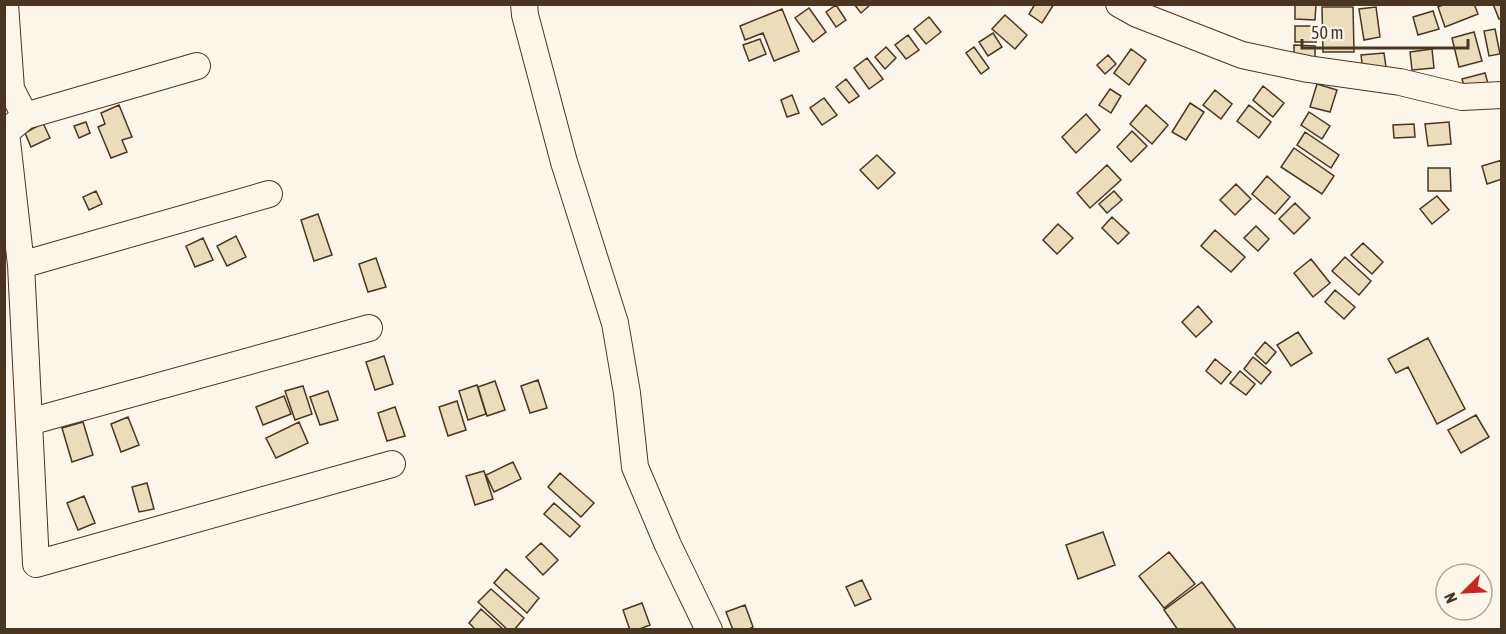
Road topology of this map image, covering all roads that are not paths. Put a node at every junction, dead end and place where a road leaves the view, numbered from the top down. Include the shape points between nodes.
1 (4, 4) edge
2 (524, 4) edge
3 (1119, 4) edge
4 (198, 66) dead end
5 (1502, 94) edge
6 (25, 116) junction
7 (269, 194) dead end
8 (21, 265) junction
9 (369, 328) dead end
10 (29, 422) junction
11 (392, 464) dead end
12 (709, 630) edge

1 - 6 street via 11,89
2 - 12 street via 564,162 615,323 635,466
3 - 5 street via 1242,55 1400,82 1462,97
4 - 6 street
6 - 8 street via 6,132
7 - 8 street
8 - 10 street
9 - 10 street
10 - 11 street via 36,564

